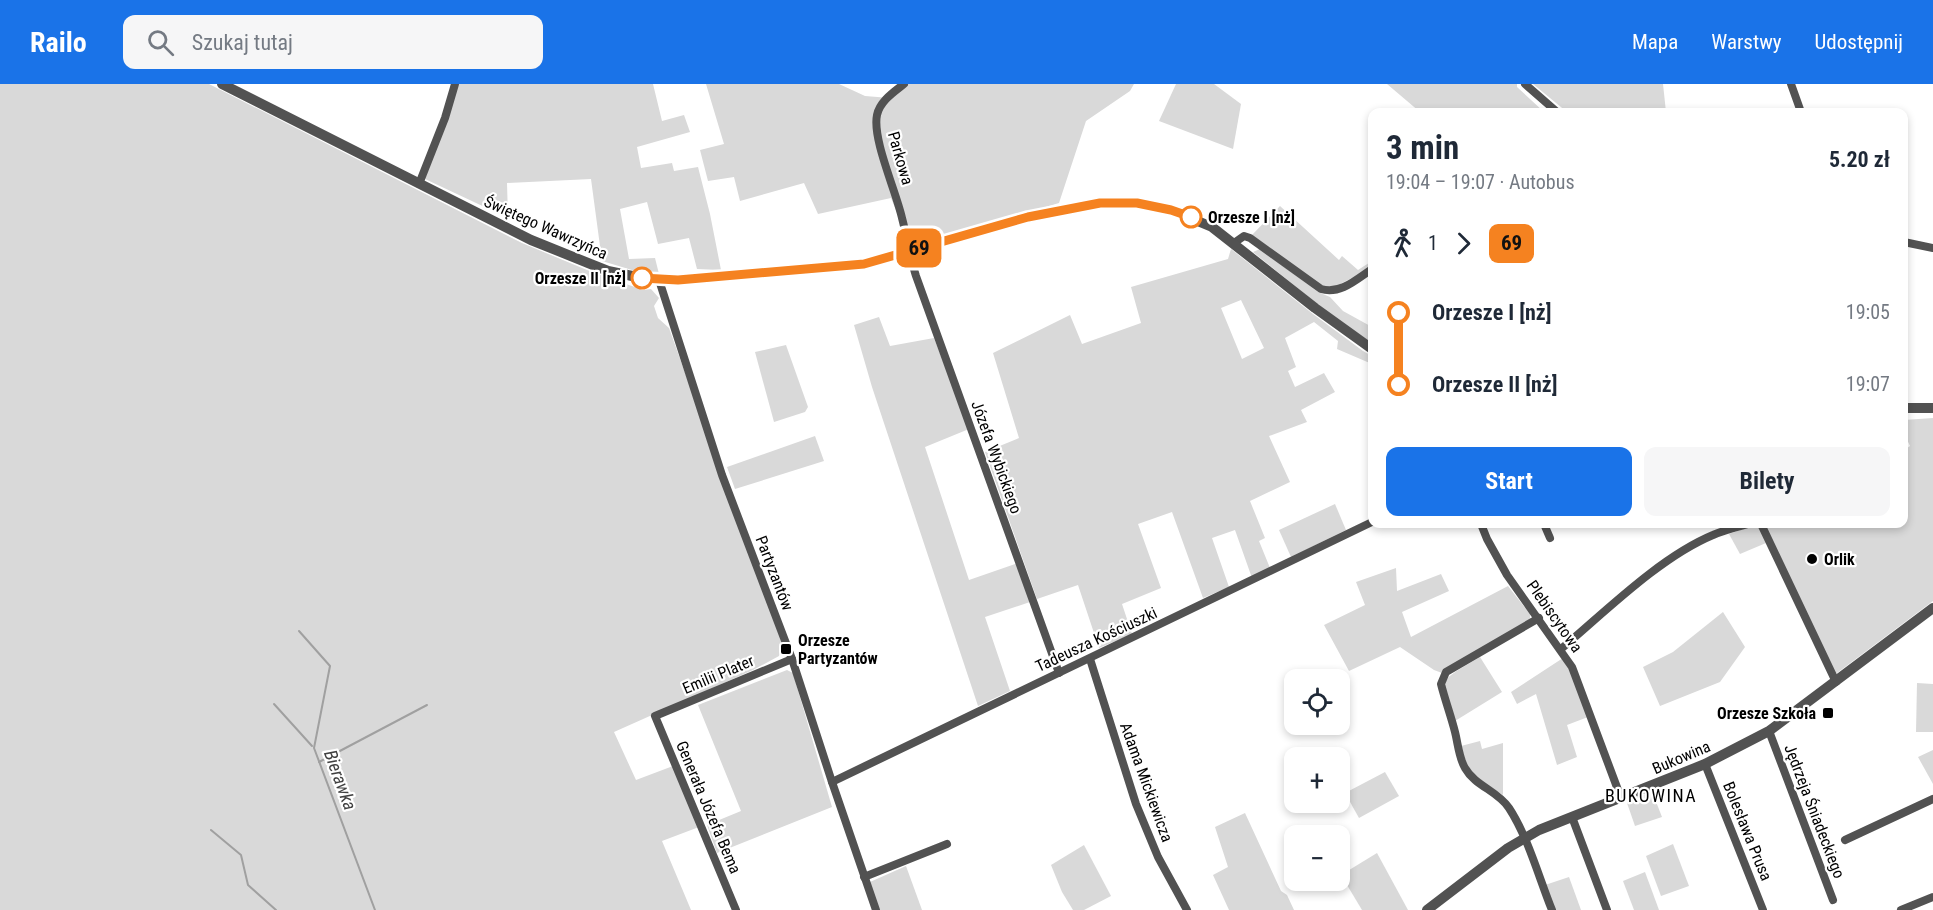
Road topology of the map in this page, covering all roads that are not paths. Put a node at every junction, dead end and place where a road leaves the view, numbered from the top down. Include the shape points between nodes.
1 (222, 84) edge
2 (455, 84) edge
3 (904, 84) edge
4 (1525, 84) edge
5 (1791, 84) edge
6 (1552, 108) edge
7 (1800, 108) edge
8 (419, 184) junction
9 (1234, 243) junction
10 (1908, 243) edge
11 (1933, 248) edge
12 (910, 250) junction
13 (1368, 272) edge
14 (659, 280) junction
15 (1368, 346) edge
16 (1908, 408) edge
17 (1933, 408) edge
18 (1368, 524) edge
19 (1483, 528) edge
20 (1546, 528) edge
21 (1734, 528) edge
22 (1763, 528) edge
23 (1550, 538) dead end
24 (1933, 608) edge
25 (1539, 618) junction
26 (1561, 649) junction
27 (792, 659) junction
28 (1090, 659) junction
29 (1059, 673) junction
30 (1836, 682) junction
31 (655, 716) joint
32 (1769, 731) junction
33 (1705, 764) junction
34 (832, 782) junction
35 (1621, 798) junction
36 (1933, 799) edge
37 (1572, 817) junction
38 (1524, 838) junction
39 (1845, 840) dead end
40 (947, 844) dead end
41 (864, 877) junction
42 (1933, 897) edge
43 (1833, 900) dead end
44 (736, 910) edge
45 (876, 910) edge
46 (1187, 910) edge
47 (1427, 910) edge
48 (1552, 910) edge
49 (1607, 910) edge
50 (1763, 910) edge
51 (1901, 910) edge

1 - 8 street, Świętego Wawrzyńca
2 - 8 street
3 - 12 street, Parkowa via 879,108 876,126
4 - 6 street
5 - 7 street
8 - 14 street, Świętego Wawrzyńca via 531,240 594,266
9 - 12 street, Świętego Wawrzyńca via 1189,216 1121,202 1028,217
9 - 13 street via 1244,236 1250,238 1328,291 1341,289
9 - 15 street, Świętego Wawrzyńca
10 - 11 street
12 - 14 street, Świętego Wawrzyńca via 864,264
12 - 29 street, Józefa Wybickiego
14 - 27 street, Partyzantów via 722,475
16 - 17 street
18 - 28 street, Tadeusza Kościuszki
19 - 25 street, Plebiscytowa via 1508,575
20 - 23 street
21 - 26 street via 1713,534 1682,551
22 - 30 street
24 - 30 street, Bukowina
25 - 26 street, Plebiscytowa
25 - 38 street via 1446,672 1440,680 1466,770 1505,802
26 - 35 street, Plebiscytowa via 1572,667
27 - 31 street, Emilii Plater
27 - 34 street, Partyzantów
28 - 29 street, Tadeusza Kościuszki
28 - 46 street, Adama Mickiewicza via 1136,804 1158,857
29 - 34 street, Tadeusza Kościuszki
30 - 32 street, Bukowina
31 - 44 street, Generała Józefa Bema
32 - 33 street, Bukowina
32 - 43 street, Jędrzeja Śniadeckiego
33 - 35 street, Bukowina
33 - 50 street, Bolesława Prusa
34 - 41 street, Partyzantów
35 - 37 street, Bukowina
36 - 39 street
37 - 38 street, Bukowina
37 - 49 street
38 - 47 street, Bukowina
38 - 48 street
40 - 41 street
41 - 45 street, Partyzantów
42 - 51 street

